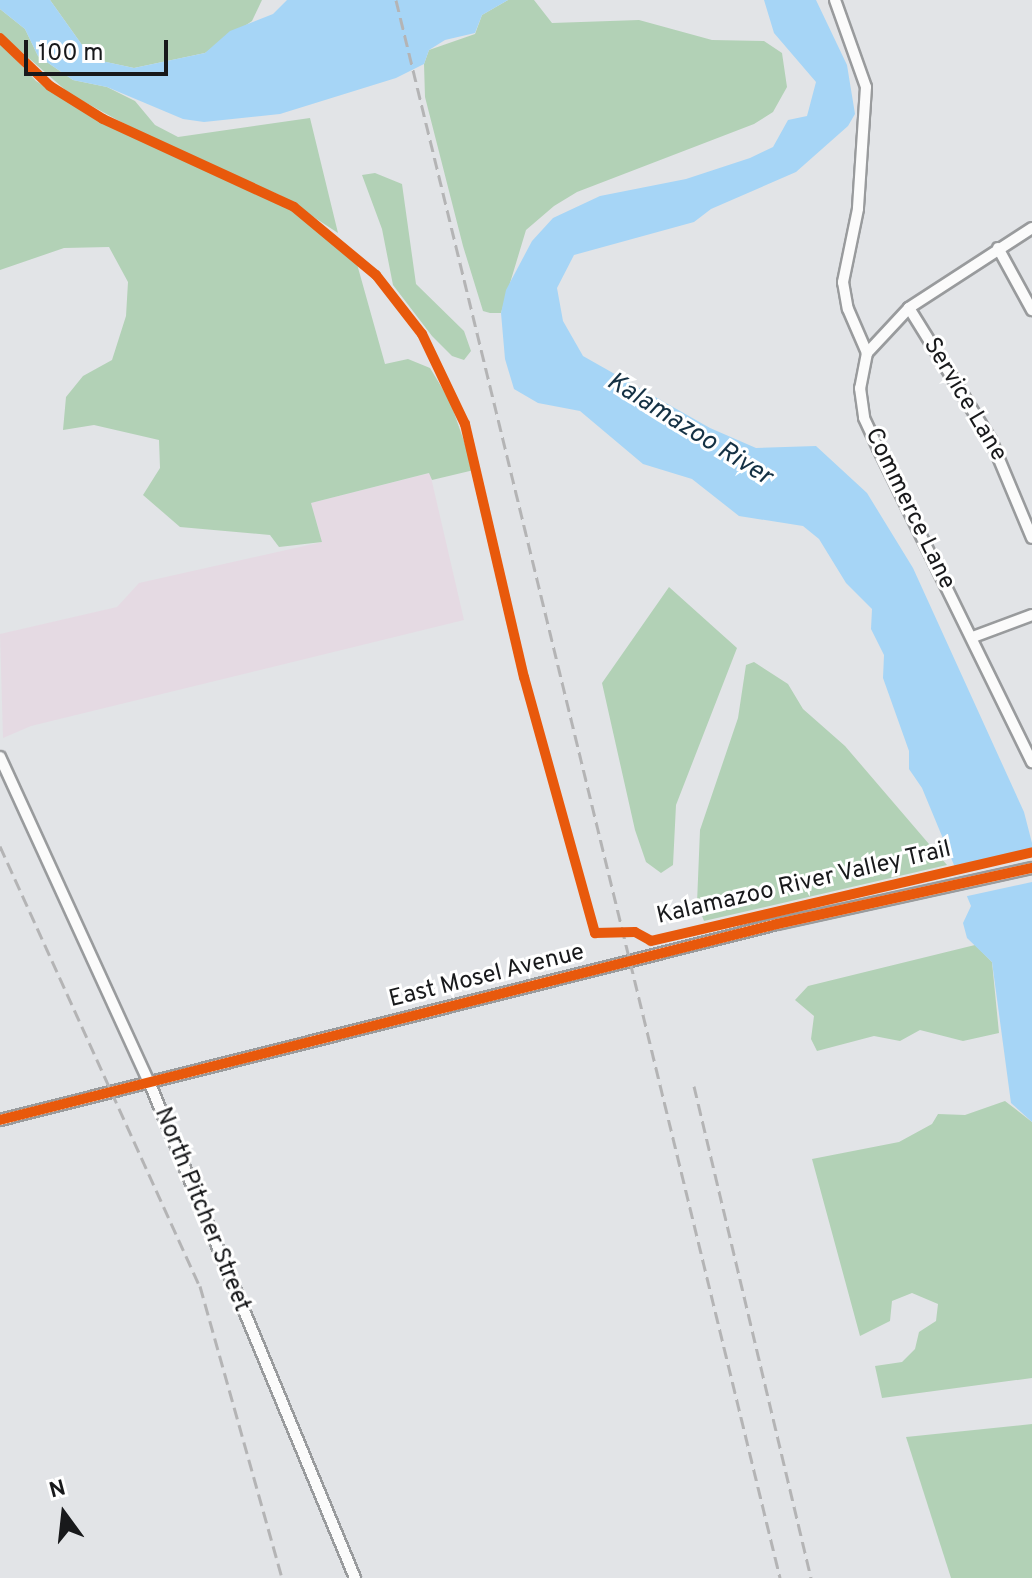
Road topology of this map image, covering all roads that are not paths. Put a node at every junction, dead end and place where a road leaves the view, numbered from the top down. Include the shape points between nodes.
1 (835, 0) edge
2 (1032, 228) edge
3 (998, 248) junction
4 (909, 308) junction
5 (1032, 310) edge
6 (867, 353) junction
7 (1032, 538) edge
8 (1032, 615) edge
9 (973, 637) junction
10 (0, 757) edge
11 (1032, 762) edge
12 (1032, 868) edge
13 (150, 1084) junction
14 (0, 1120) edge
15 (355, 1578) edge

1 - 6 street via 866,87 858,209 843,282
2 - 3 street
3 - 4 street
3 - 5 street
4 - 6 street
4 - 7 street, Service Lane via 991,440
6 - 9 street, Commerce Lane via 860,388 864,418
8 - 9 street
9 - 11 street, Commerce Lane
10 - 13 street, North Pitcher Street
12 - 13 street, East Mosel Avenue via 777,924
13 - 14 street, East Mosel Avenue
13 - 15 street, North Pitcher Street

